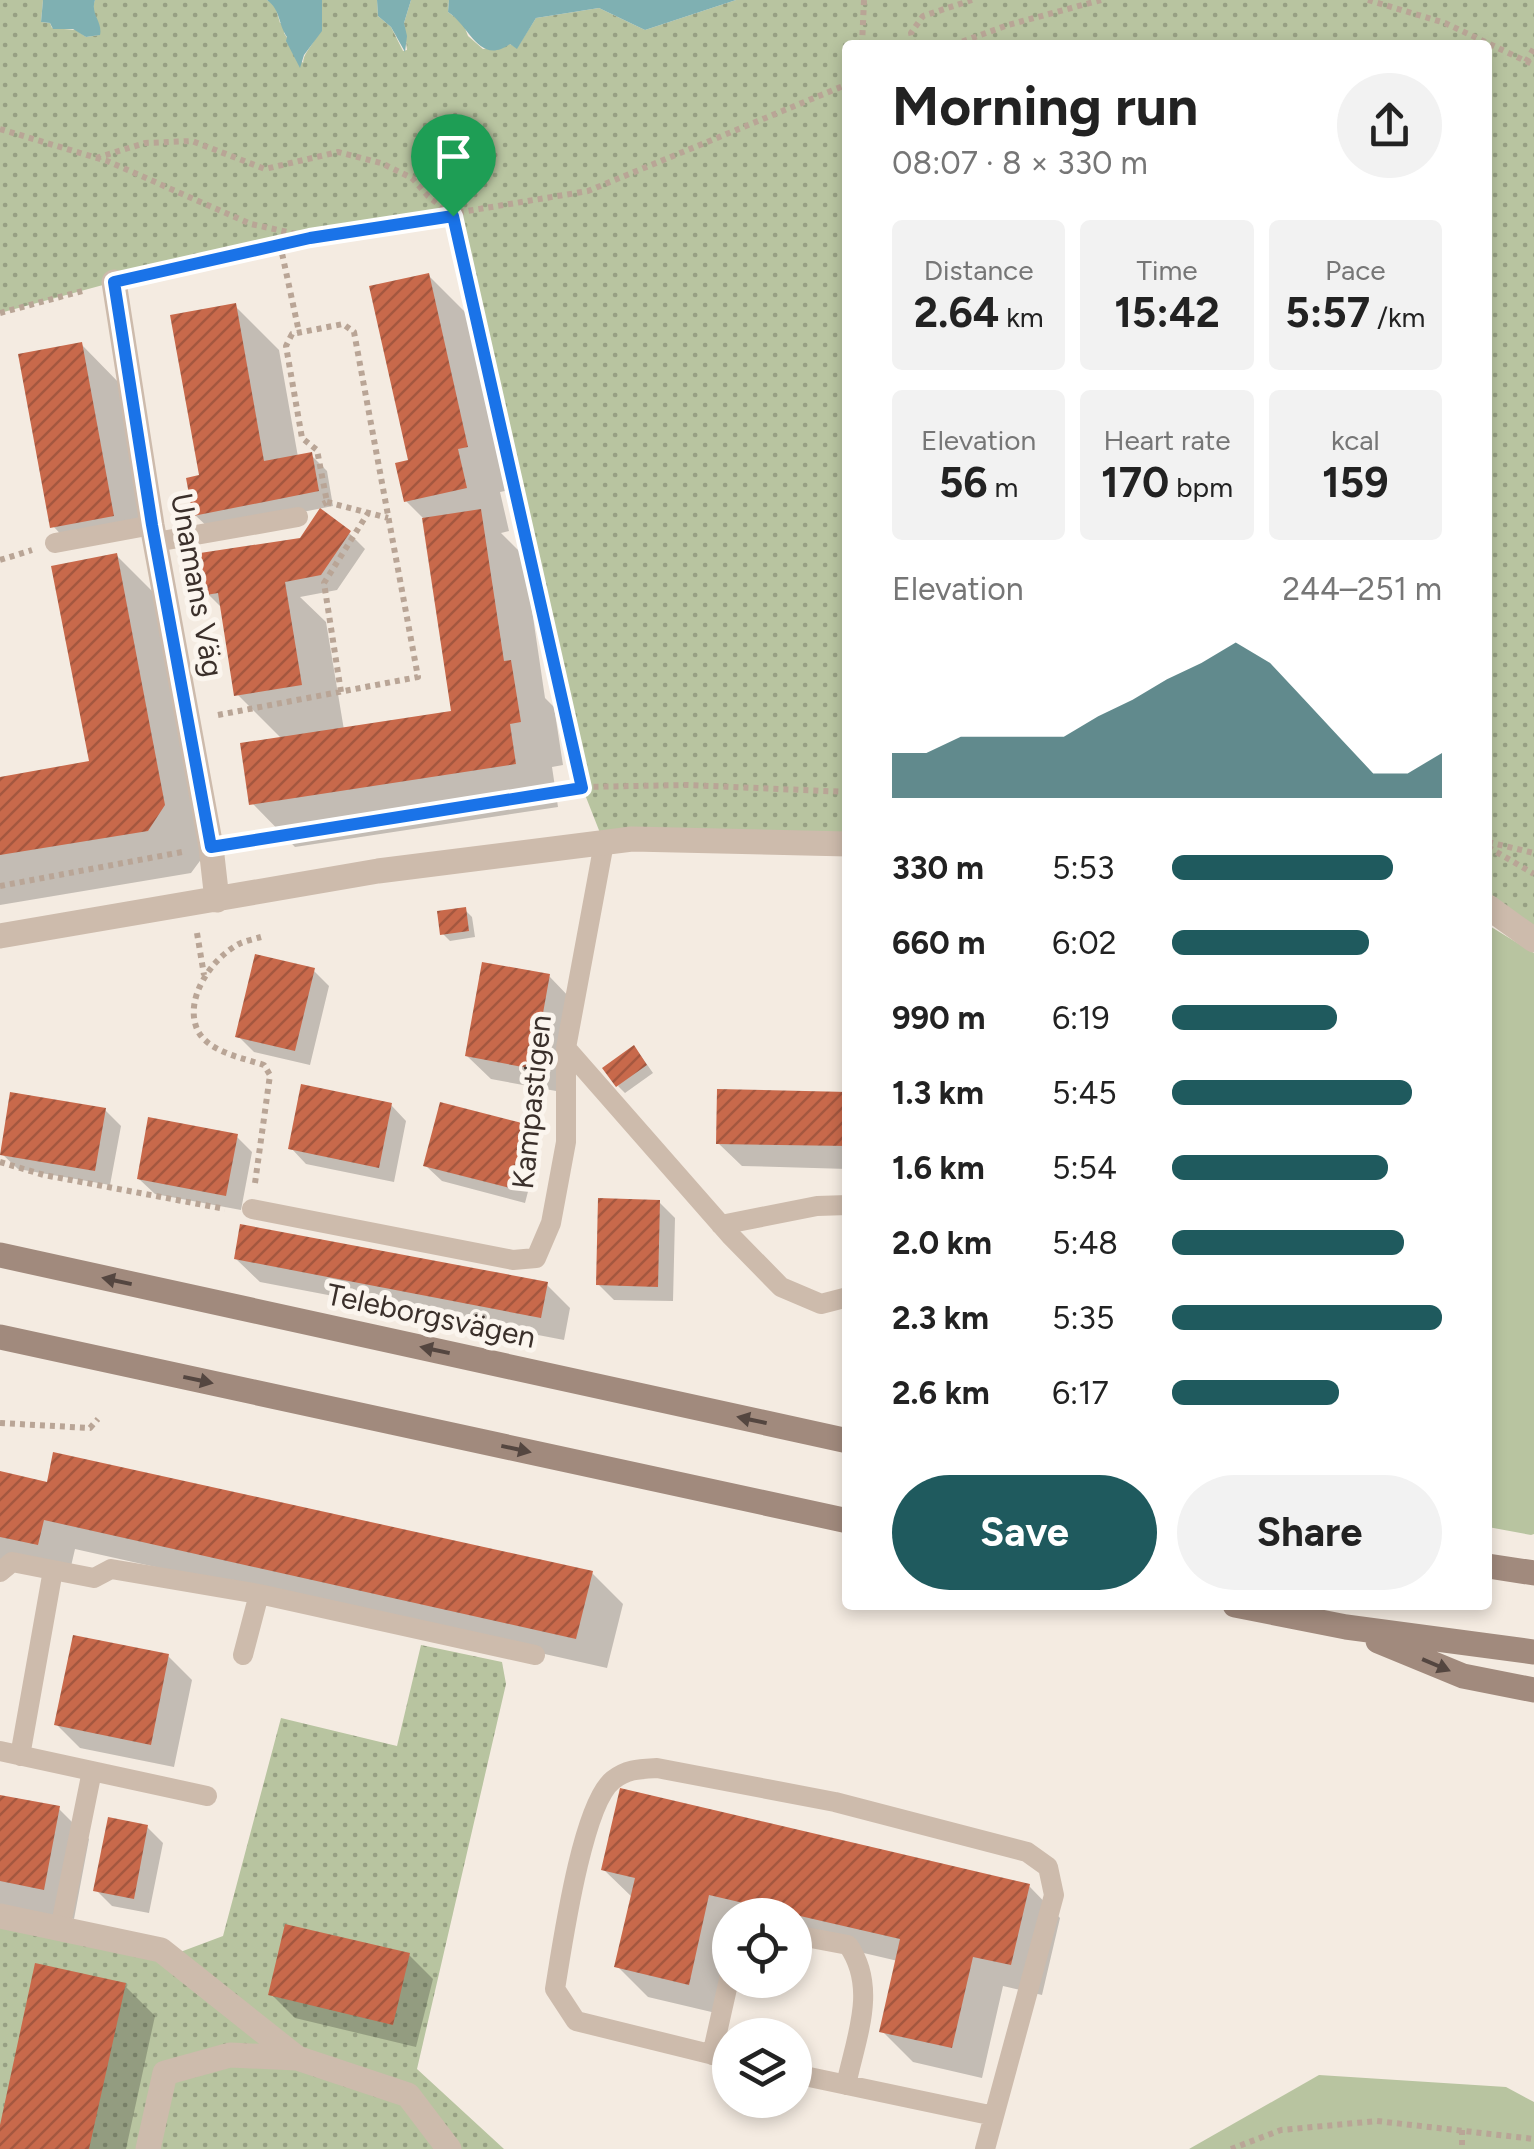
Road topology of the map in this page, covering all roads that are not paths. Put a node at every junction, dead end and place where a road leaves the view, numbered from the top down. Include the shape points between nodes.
1 (114, 282) road end
2 (298, 517) road end
3 (154, 533) junction
4 (54, 543) dead end
5 (604, 843) junction
6 (842, 844) edge
7 (217, 900) junction
8 (1492, 910) edge
9 (0, 936) edge
10 (1534, 940) edge
11 (566, 1048) junction
12 (842, 1205) edge
13 (252, 1209) road end
14 (721, 1225) junction
15 (0, 1255) edge
16 (842, 1299) edge
17 (0, 1337) edge
18 (842, 1440) edge
19 (842, 1520) edge
20 (1492, 1567) edge
21 (53, 1570) junction
22 (0, 1572) edge
23 (1534, 1573) edge
24 (259, 1594) junction
25 (1261, 1610) edge
26 (1346, 1627) junction
27 (1534, 1652) edge
28 (535, 1654) dead end
29 (243, 1655) dead end
30 (1534, 1690) edge
31 (10, 1754) edge
32 (92, 1771) junction
33 (207, 1796) dead end
34 (0, 1916) edge
35 (60, 1929) junction
36 (812, 1939) edge
37 (712, 2055) edge
38 (297, 2058) junction
39 (812, 2078) edge
40 (846, 2085) junction
41 (994, 2116) junction
42 (148, 2149) edge
43 (450, 2149) edge
44 (985, 2149) edge

1 - 3 street, Unamans Väg
2 - 3 lane
3 - 4 lane
3 - 7 street, Unamans Väg
5 - 6 street
5 - 7 street via 378,871
5 - 11 lane, Kampastigen
7 - 9 street
8 - 10 street
11 - 13 lane, Kampastigen via 566,1142 551,1223 536,1258 513,1260
11 - 14 lane
12 - 14 lane
14 - 16 lane via 781,1286 821,1304
18 -> 15 main road, Teleborgsvägen
17 -> 19 main road
20 - 23 main road
21 - 22 lane via 12,1562
21 - 24 lane via 94,1578 112,1569
21 - 31 lane
24 - 28 lane
24 - 29 lane
25 - 26 main road
26 - 27 main road
26 -> 30 main road via 1463,1676
31 - 32 lane
32 - 33 lane
32 - 35 lane
34 - 35 street
35 - 38 street via 161,1950
36 - 40 lane via 848,1946 866,1986
37 - 41 lane via 576,2021 555,1989 571,1890 595,1809 609,1782 630,1769 657,1768 834,1802 1027,1852 1048,1867 1054,1895
38 - 42 street via 230,2055 164,2073
38 - 43 street via 408,2094
39 - 40 lane
40 - 41 lane
41 - 44 lane

